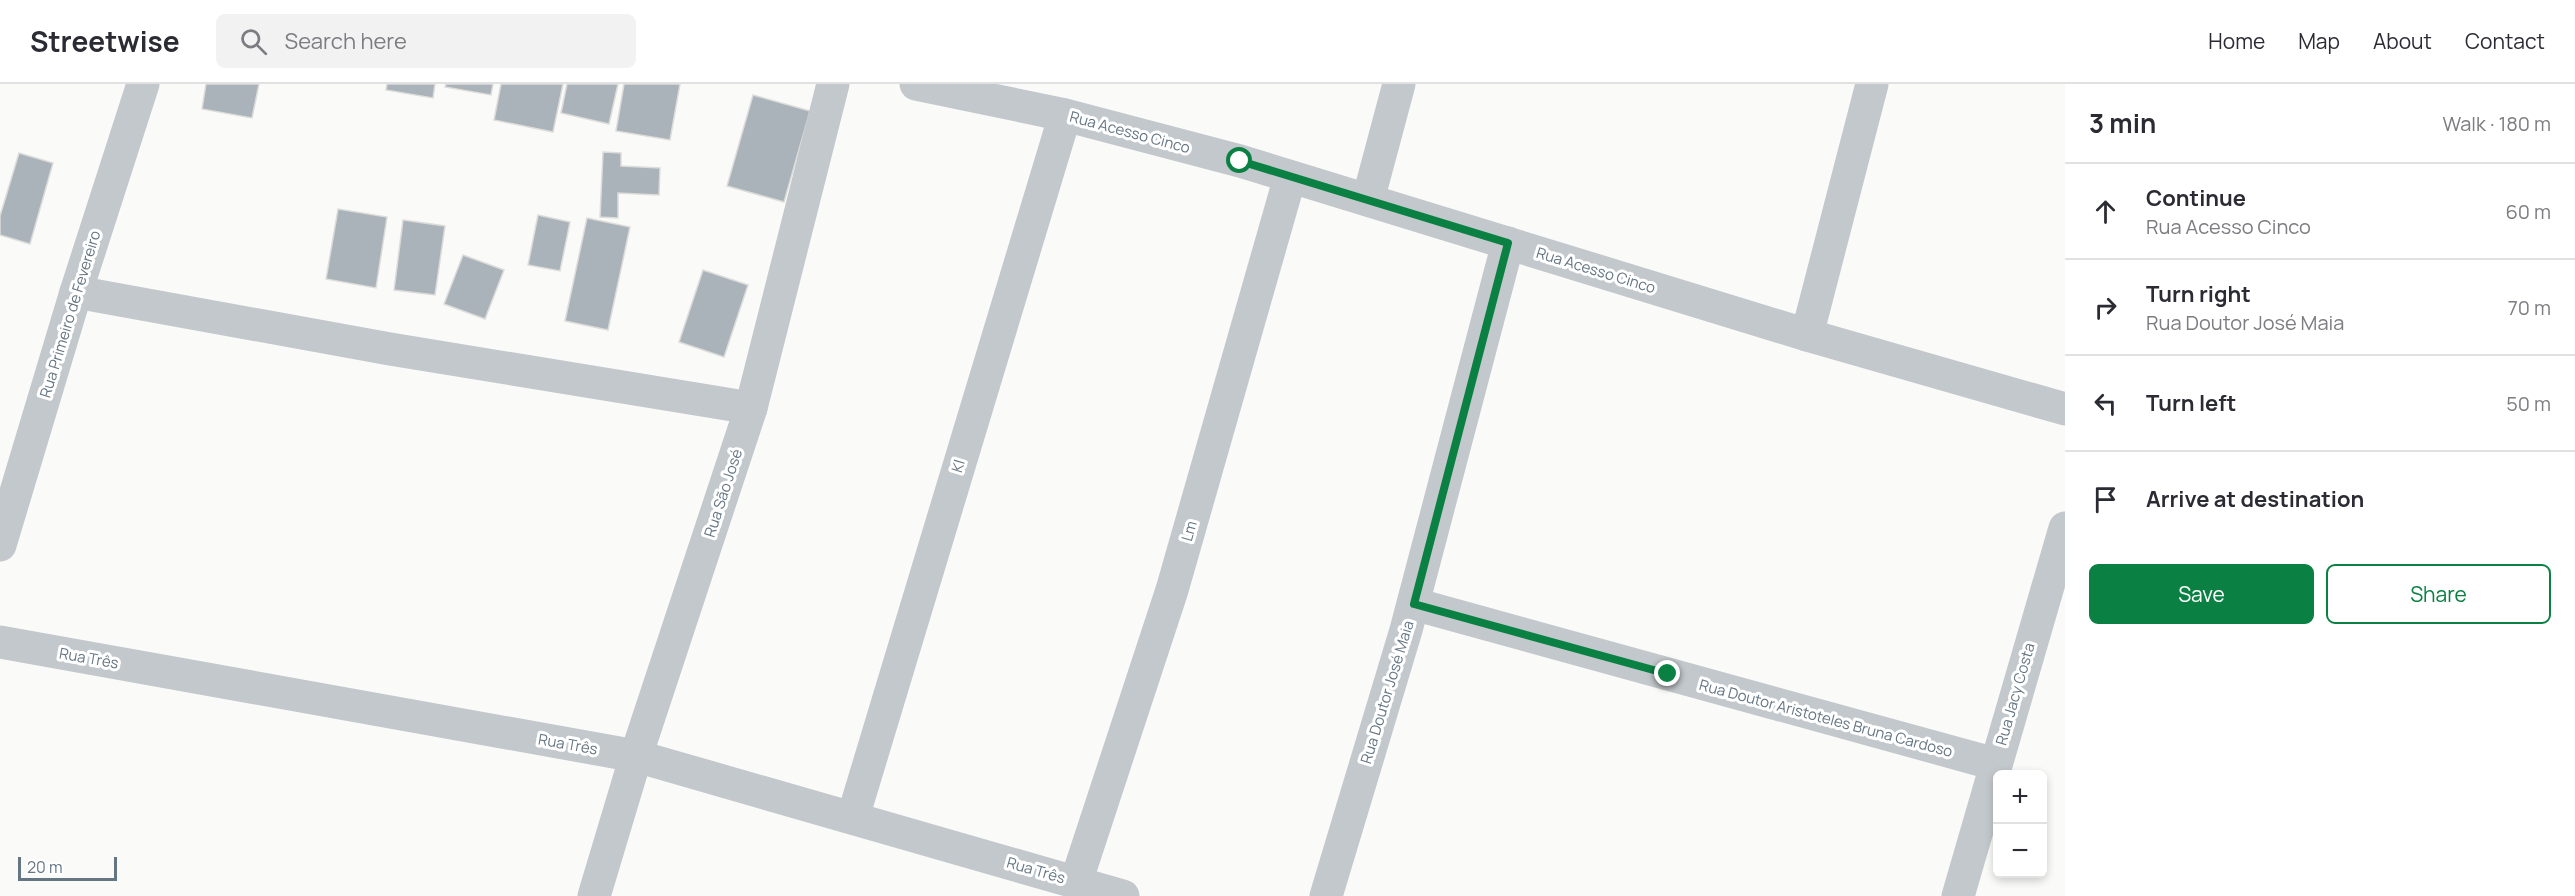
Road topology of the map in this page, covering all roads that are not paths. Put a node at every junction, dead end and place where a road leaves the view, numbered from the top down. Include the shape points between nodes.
1 (143, 84) edge
2 (833, 84) edge
3 (915, 84) edge
4 (1399, 84) edge
5 (1872, 84) edge
6 (1065, 115) junction
7 (1290, 177) junction
8 (1368, 200) junction
9 (1508, 243) junction
10 (76, 292) junction
11 (1807, 335) junction
12 (751, 408) junction
13 (2065, 409) edge
14 (2065, 528) edge
15 (0, 545) edge
16 (1414, 604) junction
17 (0, 642) edge
18 (636, 756) junction
19 (1995, 764) junction
20 (853, 817) junction
21 (1076, 882) junction
22 (594, 896) edge
23 (1124, 896) edge
24 (1326, 896) edge
25 (1958, 896) edge

1 - 10 street, Rua Primeiro de Fevereiro
2 - 12 street, Rua São José
3 - 6 street, Rua Acesso Cinco
4 - 8 street
5 - 11 street
6 - 7 street, Rua Acesso Cinco
6 - 20 street, Kl
7 - 8 street, Rua Acesso Cinco
7 - 21 street, Lm via 1172,590
8 - 9 street, Rua Acesso Cinco
9 - 11 street, Rua Acesso Cinco
9 - 16 street, Rua Doutor José Maia
10 - 12 street
10 - 15 street, Rua Primeiro de Fevereiro
11 - 13 street, Rua Acesso Cinco
12 - 18 street, Rua São José
14 - 19 street, Rua Jacy Costa
16 - 19 street, Rua Doutor Aristoteles Bruna Cardoso
16 - 24 street, Rua Doutor José Maia
17 - 18 street, Rua Três
18 - 20 street, Rua Três
18 - 22 street, Rua São José
19 - 25 street, Rua Jacy Costa
20 - 21 street, Rua Três
21 - 23 street, Rua Três

